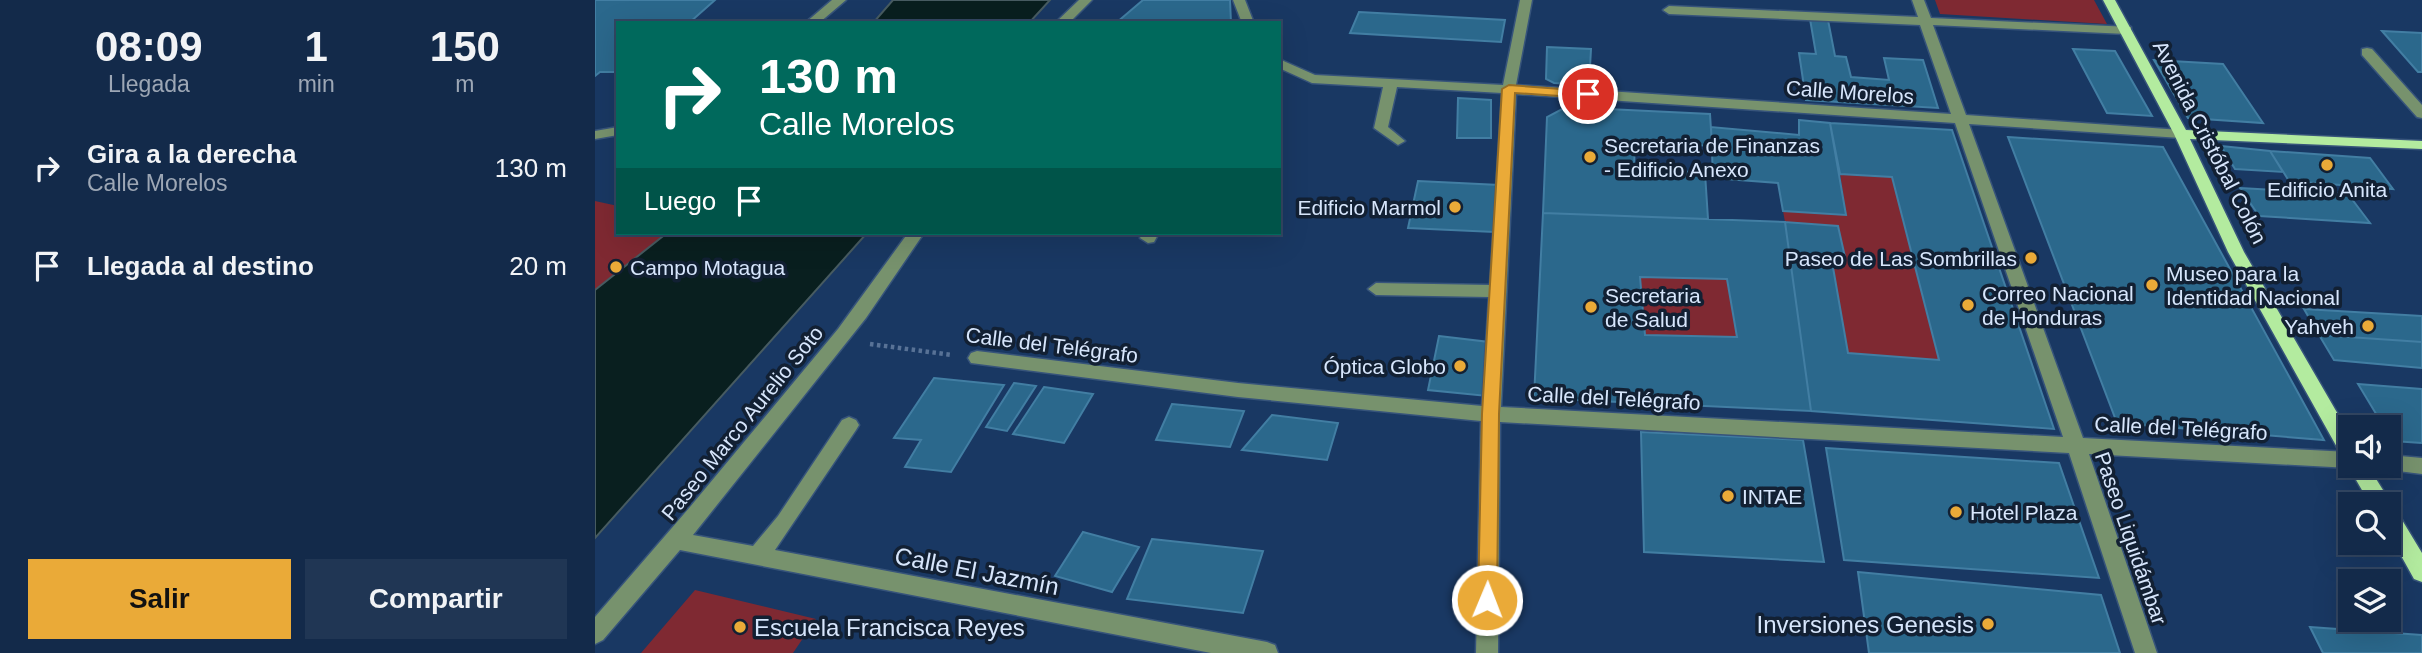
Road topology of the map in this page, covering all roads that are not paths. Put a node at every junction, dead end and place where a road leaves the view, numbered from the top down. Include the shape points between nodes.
1 (840, 0) edge
2 (1086, 0) edge
3 (1238, 0) edge
4 (1526, 0) edge
5 (1918, 0) edge
6 (2109, 0) edge
7 (1669, 10) dead end
8 (1926, 20) junction
9 (814, 21) edge
10 (1063, 21) edge
11 (1247, 21) edge
12 (2126, 30) junction
13 (2367, 52) dead end
14 (1281, 64) edge
15 (1391, 83) junction
16 (1509, 89) junction
17 (2422, 114) edge
18 (1961, 122) junction
19 (616, 131) edge
20 (2181, 134) junction
21 (595, 135) edge
22 (1398, 141) dead end
23 (2422, 145) edge
24 (915, 235) edge
25 (1375, 289) dead end
26 (1497, 292) junction
27 (977, 358) road end
28 (1491, 414) junction
29 (849, 425) dead end
30 (2338, 431) edge
31 (2076, 445) junction
32 (2338, 459) edge
33 (2401, 464) edge
34 (2422, 466) edge
35 (2401, 536) edge
36 (678, 541) junction
37 (758, 556) junction
38 (2422, 572) edge
39 (595, 633) edge
40 (1267, 653) edge
41 (1487, 653) edge
42 (2146, 653) edge

1 - 9 street
2 - 10 street
3 - 11 street
4 - 16 street
5 - 8 street, Paseo Liquidámbar
6 - 12 main road, Avenida Cristóbal Colón
7 - 8 street
8 - 12 street
8 - 18 street, Paseo Liquidámbar
12 - 20 main road, Avenida Cristóbal Colón
13 - 17 street
14 - 15 street, Calle Morelos via 1312,79
15 - 16 street, Calle Morelos
15 - 22 street via 1381,128
16 - 18 street, Calle Morelos
16 - 26 street
18 - 20 street, Calle Morelos
18 - 31 street, Paseo Liquidámbar
19 - 21 street
20 - 23 main road, Calle Morelos
20 - 30 main road, Avenida Cristóbal Colón via 2236,252
24 - 36 street, Paseo Marco Aurelio Soto
25 - 26 street
26 - 28 street
27 - 28 street, Calle del Telégrafo via 1238,390
28 - 31 street, Calle del Telégrafo
28 - 41 street
29 - 37 street
31 - 32 street, Calle del Telégrafo
31 - 42 street, Paseo Liquidámbar
33 - 34 street
35 - 38 main road
36 - 37 street, Calle El Jazmín
36 - 39 street, Paseo Marco Aurelio Soto
37 - 40 street, Calle El Jazmín

